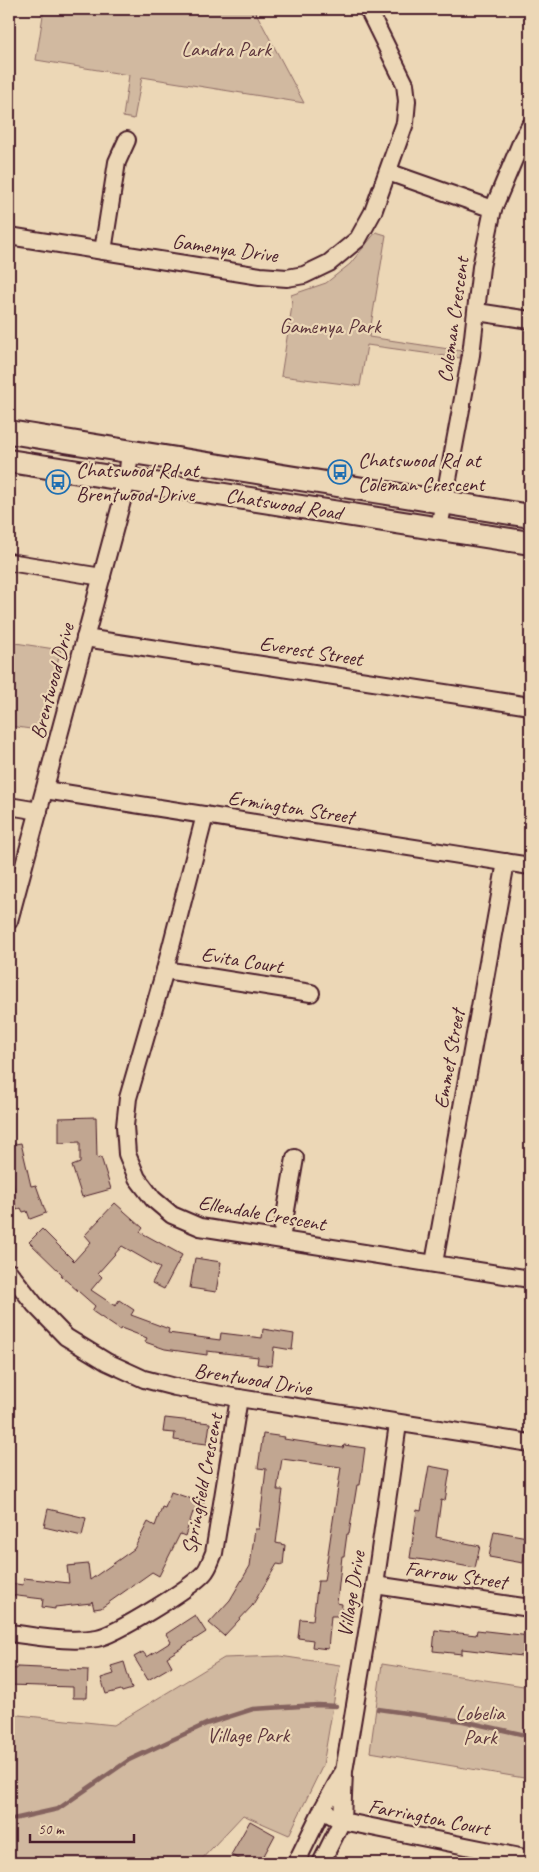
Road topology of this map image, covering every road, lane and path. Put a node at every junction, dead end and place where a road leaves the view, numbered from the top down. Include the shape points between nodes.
1 (368, 9) edge
2 (530, 126) edge
3 (127, 140) dead end
4 (388, 172) junction
5 (493, 210) junction
6 (9, 236) edge
7 (103, 250) junction
8 (477, 312) junction
9 (530, 320) edge
10 (9, 432) edge
11 (130, 451) junction
12 (9, 461) edge
13 (127, 479) junction
14 (444, 503) junction
15 (530, 516) edge
16 (439, 528) junction
17 (530, 543) edge
18 (9, 562) edge
19 (102, 577) junction
20 (85, 638) junction
21 (530, 706) edge
22 (45, 790) junction
23 (9, 806) edge
24 (39, 811) junction
25 (205, 815) junction
26 (506, 862) junction
27 (530, 866) edge
28 (9, 921) edge
29 (165, 970) junction
30 (311, 993) dead end
31 (295, 1158) dead end
32 (281, 1239) junction
33 (434, 1263) junction
34 (9, 1272) edge
35 (530, 1279) edge
36 (239, 1398) junction
37 (398, 1424) junction
38 (530, 1443) edge
39 (375, 1585) junction
40 (530, 1608) edge
41 (9, 1633) edge
42 (344, 1770) junction
43 (322, 1810) junction
44 (342, 1821) junction
45 (530, 1859) edge
46 (296, 1863) edge
47 (321, 1863) edge

1 - 4 street, Gamenya Drive via 405,84 405,123
2 - 5 street, Coleman Crescent
3 - 7 street via 117,162
4 - 5 street
4 - 7 street, Gamenya Drive via 373,212 358,239 329,263 304,275 287,278 260,276
5 - 8 street, Coleman Crescent via 481,267
6 - 7 street, Gamenya Drive
8 - 9 street
8 - 14 street, Coleman Crescent
10 - 11 main road, Chatswood Road
11 - 13 street, Brentwood Drive
11 - 14 main road, Chatswood Road
12 - 13 main road, Chatswood Road
13 - 16 main road, Chatswood Road
13 - 19 street, Brentwood Drive
14 - 15 main road, Chatswood Road
14 - 16 street, Coleman Crescent
16 - 17 main road, Chatswood Road
18 - 19 street
19 - 20 street, Brentwood Drive
20 - 21 street, Everest Street
20 - 22 street, Brentwood Drive
22 - 24 street, Brentwood Drive
22 - 25 street, Ermington Street
23 - 24 street
24 - 28 street, Brentwood Drive
25 - 26 street, Ermington Street
25 - 29 street, Ellendale Crescent
26 - 27 street, Ermington Street
26 - 33 street, Emmet Street
29 - 30 street, Evita Court
29 - 32 street, Ellendale Crescent via 128,1098 126,1154 137,1178 153,1199 172,1215 200,1227
31 - 32 street
32 - 33 street, Ellendale Crescent
33 - 35 street, Ellendale Crescent
34 - 36 street, Brentwood Drive via 35,1306 66,1337 107,1362 152,1381
36 - 37 street, Brentwood Drive
36 - 41 street, Springfield Crescent via 214,1552 206,1572 186,1589 98,1638 76,1640
37 - 38 street, Brentwood Drive
37 - 39 street, Village Drive
39 - 40 street, Farrow Street
39 - 42 street, Village Drive
42 - 43 street, Village Drive
42 - 44 street, Village Drive
43 - 44 street, Farrington Court
43 - 46 street, Village Drive
44 - 45 street, Farrington Court
44 - 47 street, Village Drive

